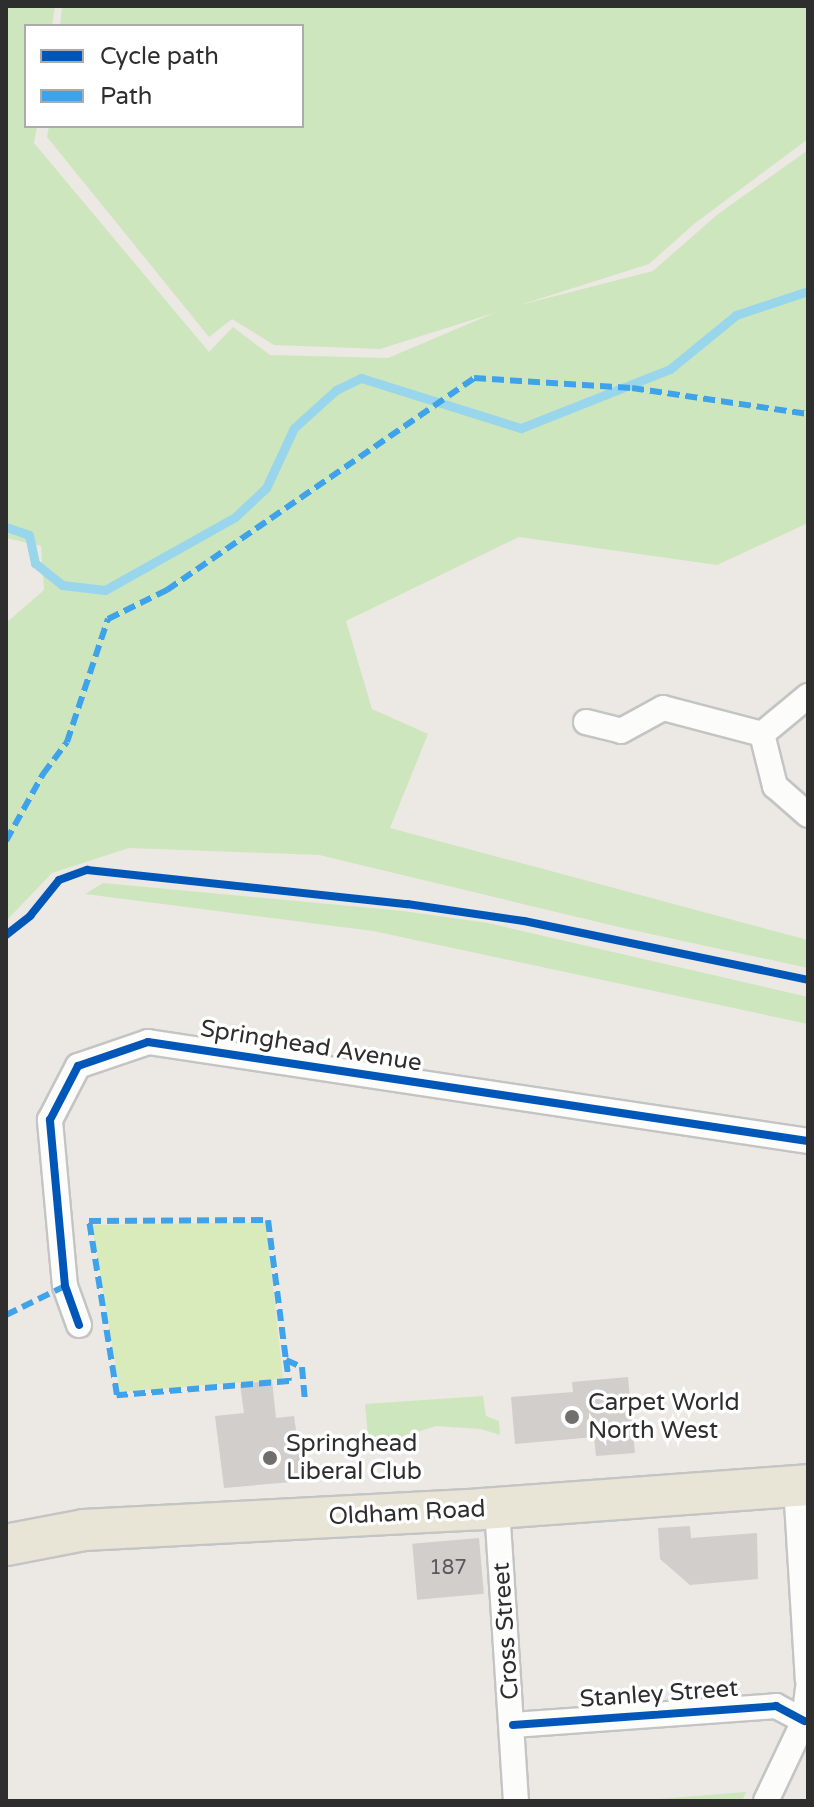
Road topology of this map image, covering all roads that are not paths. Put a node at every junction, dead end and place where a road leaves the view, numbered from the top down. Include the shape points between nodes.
1 (808, 696) edge
2 (586, 722) dead end
3 (762, 734) junction
4 (808, 815) edge
5 (808, 1141) edge
6 (79, 1325) dead end
7 (802, 1485) edge
8 (497, 1508) junction
9 (6, 1545) edge
10 (807, 1642) edge
11 (808, 1680) edge
12 (808, 1688) edge
13 (804, 1721) junction
14 (513, 1725) junction
15 (516, 1801) edge
16 (766, 1801) edge

1 - 3 street
2 - 3 street via 621,731 663,708
3 - 4 street via 775,786
5 - 6 street, Springhead Avenue via 148,1042 78,1066 50,1120 65,1286
7 - 8 main road, Oldham Road
7 - 10 street
8 - 9 main road, Oldham Road via 84,1530
8 - 14 street, Cross Street
10 - 11 street
12 - 13 street
13 - 14 street, Stanley Street via 776,1706
13 - 16 street
14 - 15 street, Cross Street

